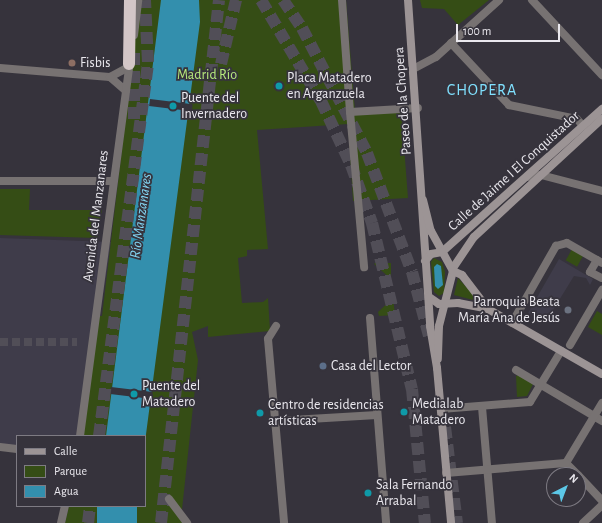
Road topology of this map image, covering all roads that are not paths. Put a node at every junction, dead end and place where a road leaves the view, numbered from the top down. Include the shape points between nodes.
1 (130, 0) edge
2 (138, 0) edge
3 (342, 0) edge
4 (408, 0) edge
5 (499, 0) edge
6 (532, 0) edge
7 (451, 43) junction
8 (129, 66) junction
9 (0, 68) edge
10 (415, 68) junction
11 (602, 75) edge
12 (110, 77) junction
13 (126, 91) junction
14 (418, 108) junction
15 (602, 109) edge
16 (350, 112) junction
17 (601, 121) edge
18 (583, 126) junction
19 (541, 175) junction
20 (527, 177) junction
21 (0, 181) edge
22 (112, 181) junction
23 (602, 191) edge
24 (423, 200) junction
25 (442, 252) junction
26 (425, 261) junction
27 (600, 261) edge
28 (364, 267) dead end
29 (453, 270) junction
30 (602, 278) edge
31 (602, 290) edge
32 (429, 297) junction
33 (446, 302) junction
34 (488, 309) junction
35 (370, 318) dead end
36 (512, 323) junction
37 (276, 326) dead end
38 (570, 345) dead end
39 (561, 351) junction
40 (437, 368) junction
41 (516, 370) dead end
42 (602, 374) edge
43 (540, 384) junction
44 (602, 403) edge
45 (482, 407) junction
46 (441, 409) junction
47 (377, 415) junction
48 (598, 418) edge
49 (275, 421) junction
50 (80, 435) edge
51 (0, 447) edge
52 (16, 449) edge
53 (566, 463) junction
54 (570, 467) edge
55 (487, 470) junction
56 (446, 473) junction
57 (586, 484) edge
58 (169, 499) dead end
59 (602, 501) edge
60 (602, 505) edge
61 (65, 507) edge
62 (61, 523) edge
63 (187, 523) edge
64 (284, 523) edge
65 (386, 523) edge
66 (452, 523) edge
67 (492, 523) edge
68 (583, 523) edge

1 - 8 highway
2 - 8 street, Avenida del Manzanares
3 - 16 street via 341,43
4 - 10 street, Paseo de la Chopera
5 - 7 street
6 - 11 street
7 - 10 street via 436,58
7 - 18 street via 509,105 577,119
8 - 12 street
8 - 13 street, Avenida del Manzanares
9 - 12 street
10 - 14 street, Paseo de la Chopera
12 - 13 street
13 - 22 street, Avenida del Manzanares
14 - 16 street
14 - 24 street, Paseo de la Chopera
15 - 18 street, Calle de Jaime I El Conquistador
16 - 28 street
17 - 19 street, Calle de Jaime I El Conquistador
18 - 20 street, Calle de Jaime I El Conquistador
19 - 20 street
19 - 23 street
19 - 29 street, Calle de Jaime I El Conquistador via 474,237
20 - 25 street, Calle de Jaime I El Conquistador
21 - 22 street
22 - 50 street, Avenida del Manzanares
24 - 25 street, Paseo de la Chopera via 431,231
24 - 26 street, Paseo de la Chopera
25 - 26 street, Calle de Jaime I El Conquistador via 431,254
25 - 29 street, Paseo de la Chopera
26 - 32 street, Paseo de la Chopera
27 - 30 street via 590,272
27 - 36 street via 567,243 556,246
29 - 33 street
29 - 34 street, Paseo de la Chopera via 462,275
31 - 38 street
32 - 33 street via 439,304
32 - 40 street
33 - 34 street
33 - 40 street via 439,326
34 - 36 street
35 - 47 street
36 - 39 street
37 - 49 street via 268,339
39 - 42 street
39 - 43 street
40 - 46 street
41 - 43 street
43 - 45 street via 530,402
43 - 48 street
44 - 48 street
45 - 46 street
45 - 55 street
46 - 56 street
47 - 49 street
47 - 65 street
48 - 53 street
49 - 64 street
51 - 52 street
53 - 54 street
53 - 55 street
55 - 56 street
55 - 67 street
56 - 66 street
57 - 59 street
58 - 63 street
60 - 68 street
61 - 62 street

